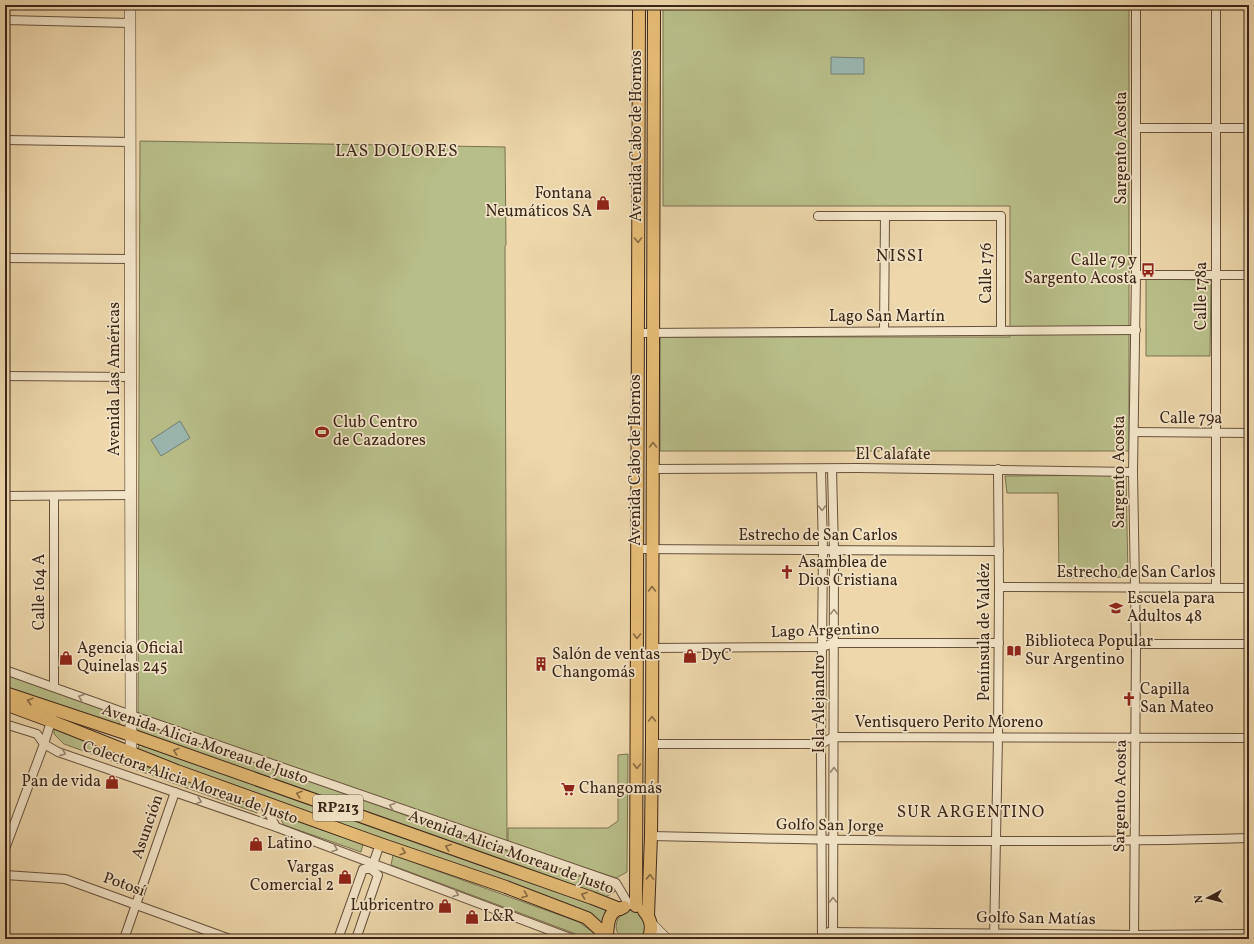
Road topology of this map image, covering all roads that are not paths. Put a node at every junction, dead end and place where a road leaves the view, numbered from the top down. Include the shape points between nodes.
1 (130, 5) edge
2 (639, 5) edge
3 (654, 5) edge
4 (1136, 5) edge
5 (1216, 5) edge
6 (5, 20) edge
7 (130, 23) junction
8 (1136, 128) junction
9 (1216, 128) junction
10 (1249, 128) edge
11 (5, 140) edge
12 (130, 142) junction
13 (818, 216) dead end
14 (885, 216) junction
15 (5, 258) edge
16 (130, 259) junction
17 (1136, 275) junction
18 (1216, 275) junction
19 (1249, 275) edge
20 (1136, 330) junction
21 (884, 331) junction
22 (1001, 331) junction
23 (638, 333) junction
24 (653, 333) junction
25 (5, 376) edge
26 (131, 377) junction
27 (1134, 432) junction
28 (1216, 433) junction
29 (1249, 433) edge
30 (653, 469) junction
31 (821, 469) junction
32 (832, 469) junction
33 (998, 470) junction
34 (1133, 472) junction
35 (131, 495) junction
36 (5, 496) edge
37 (54, 496) junction
38 (638, 549) junction
39 (652, 549) junction
40 (823, 550) junction
41 (834, 550) junction
42 (999, 550) junction
43 (999, 587) junction
44 (1136, 587) junction
45 (1216, 588) junction
46 (1249, 588) edge
47 (834, 643) junction
48 (999, 643) junction
49 (1136, 644) junction
50 (1249, 644) edge
51 (822, 647) junction
52 (652, 648) junction
53 (5, 670) edge
54 (54, 687) junction
55 (5, 693) edge
56 (5, 704) edge
57 (53, 715) junction
58 (131, 715) junction
59 (5, 724) edge
60 (131, 735) junction
61 (833, 737) junction
62 (998, 737) junction
63 (1136, 738) junction
64 (1249, 738) edge
65 (44, 744) junction
66 (652, 744) junction
67 (821, 744) junction
68 (131, 753) junction
69 (175, 792) junction
70 (262, 802) junction
71 (276, 827) junction
72 (651, 836) junction
73 (1249, 838) edge
74 (822, 840) junction
75 (834, 841) junction
76 (996, 842) junction
77 (1134, 842) junction
78 (380, 844) junction
79 (5, 849) edge
80 (372, 866) junction
81 (5, 875) edge
82 (136, 905) junction
83 (628, 907) junction
84 (650, 920) junction
85 (1249, 934) edge
86 (822, 935) edge
87 (833, 935) edge
88 (994, 936) edge
89 (609, 937) edge
90 (1134, 937) edge
91 (227, 938) edge
92 (124, 939) edge
93 (338, 939) edge
94 (356, 939) edge
95 (573, 939) edge
96 (648, 939) edge
97 (666, 939) edge

1 - 7 main road, Avenida Las Américas
2 -> 23 main road, Avenida Cabo de Hornos
3 - 24 main road, Avenida Cabo de Hornos
4 - 8 street, Sargento Acosta
5 - 9 street, Calle 178a
6 - 7 street
7 - 12 main road, Avenida Las Américas
8 - 9 street
8 - 17 street, Sargento Acosta
9 - 10 street
9 - 18 street, Calle 178a
11 - 12 street
12 - 16 main road, Avenida Las Américas
13 - 14 street
14 - 21 street
14 - 22 street, Calle 176 via 1001,216
15 - 16 street
16 - 26 main road, Avenida Las Américas
17 - 18 street
17 - 20 street, Sargento Acosta
18 - 19 street
18 - 28 street, Calle 178a
20 - 22 street, Lago San Martín
20 - 27 street, Sargento Acosta
21 - 22 street, Lago San Martín
21 - 24 street, Lago San Martín
23 - 24 street, Lago San Martín
23 - 38 main road, Avenida Cabo de Hornos
30 -> 24 main road, Avenida Cabo de Hornos
25 - 26 street
26 - 35 main road, Avenida Las Américas
27 - 28 street, Calle 79a
27 - 34 street, Sargento Acosta
28 - 29 street, Calle 79a
28 - 45 street, Calle 178a
30 - 31 street, El Calafate
30 - 39 main road, Avenida Cabo de Hornos
31 - 32 street, El Calafate
31 -> 40 street, Isla Alejandro
32 - 33 street, El Calafate
32 - 41 street, Isla Alejandro
33 - 34 street, El Calafate
33 - 42 street, Península de Valdéz
34 - 44 street, Sargento Acosta
35 - 37 street
35 - 58 main road, Avenida Las Américas
36 - 37 street
37 - 54 street, Calle 164 A
38 - 39 street, Estrecho de San Carlos
38 -> 83 main road, Avenida Cabo de Hornos
39 - 40 street, Estrecho de San Carlos
52 -> 39 main road, Avenida Cabo de Hornos
40 - 41 street, Estrecho de San Carlos
40 - 51 street, Isla Alejandro
41 - 42 street, Estrecho de San Carlos
47 -> 41 street, Isla Alejandro
42 - 43 street, Península de Valdéz
43 - 44 street, Estrecho de San Carlos
43 - 48 street, Península de Valdéz
44 - 45 street, Estrecho de San Carlos
44 - 49 street, Sargento Acosta
45 - 46 street, Estrecho de San Carlos
47 - 48 street, Lago Argentino
47 - 51 street, Lago Argentino
47 - 61 street, Isla Alejandro
48 - 62 street, Península de Valdéz
49 - 50 street
49 - 63 street, Sargento Acosta
51 - 52 street, Lago Argentino
51 - 67 street, Isla Alejandro
66 -> 52 main road, Avenida Cabo de Hornos
53 - 54 street
58 -> 54 street
57 -> 55 main road, Avenida Alicia Moreau de Justo / RP213
56 - 57 main road, Avenida Alicia Moreau de Justo / RP213
57 - 60 main road, Avenida Alicia Moreau de Justo / RP213
57 - 65 street
57 - 68 main road, Avenida Alicia Moreau de Justo / RP213
58 - 60 main road, Avenida Las Américas
83 -> 58 street via 616,883
59 - 65 street, Colectora Alicia Moreau de Justo via 38,734
60 - 68 main road, Avenida Las Américas
83 -> 60 main road, Avenida Alicia Moreau de Justo / RP213 via 592,898
61 - 62 street, Ventisquero Perito Moreno
61 - 67 street, Ventisquero Perito Moreno
75 -> 61 street, Isla Alejandro
62 - 63 street, Ventisquero Perito Moreno
62 - 76 street, Península de Valdéz
63 - 64 street, Ventisquero Perito Moreno
63 - 77 street, Sargento Acosta
65 -> 69 street, Colectora Alicia Moreau de Justo via 58,752
65 - 79 street
66 - 67 street
66 - 72 main road, Avenida Cabo de Hornos
67 - 74 street, Isla Alejandro
68 - 70 main road, Avenida Alicia Moreau de Justo / RP213
69 -> 71 street, Colectora Alicia Moreau de Justo
69 - 82 street, Asunción
70 - 71 street
70 - 78 main road, Avenida Alicia Moreau de Justo / RP213
71 -> 80 street, Colectora Alicia Moreau de Justo
72 - 74 street, Golfo San Jorge
84 -> 72 main road, Avenida Cabo de Hornos
73 - 77 street, Golfo San Jorge
74 - 75 street, Golfo San Jorge
74 - 86 street, Isla Alejandro
75 - 76 street, Golfo San Jorge
87 -> 75 street, Isla Alejandro
76 - 77 street, Golfo San Jorge
76 - 88 street, Península de Valdéz
77 - 90 street, Sargento Acosta
78 - 80 street
78 -> 89 main road, Avenida Alicia Moreau de Justo / RP213 via 587,918
80 - 93 street via 363,869
80 - 94 street via 378,874
80 -> 95 street, Colectora Alicia Moreau de Justo
81 - 82 street, Potosí via 65,879
82 - 91 street, Potosí
82 - 92 street, Asunción
83 - 84 main road, Avenida Alicia Moreau de Justo / RP213 via 643,909
83 - 89 main road, Avenida Alicia Moreau de Justo / RP213 via 611,915
84 - 96 main road via 651,931
84 - 97 main road, Avenida Alicia Moreau de Justo / RP213
85 - 90 street, Golfo San Matías
86 - 87 street, Golfo San Matías
87 - 88 street, Golfo San Matías
88 - 90 street, Golfo San Matías

